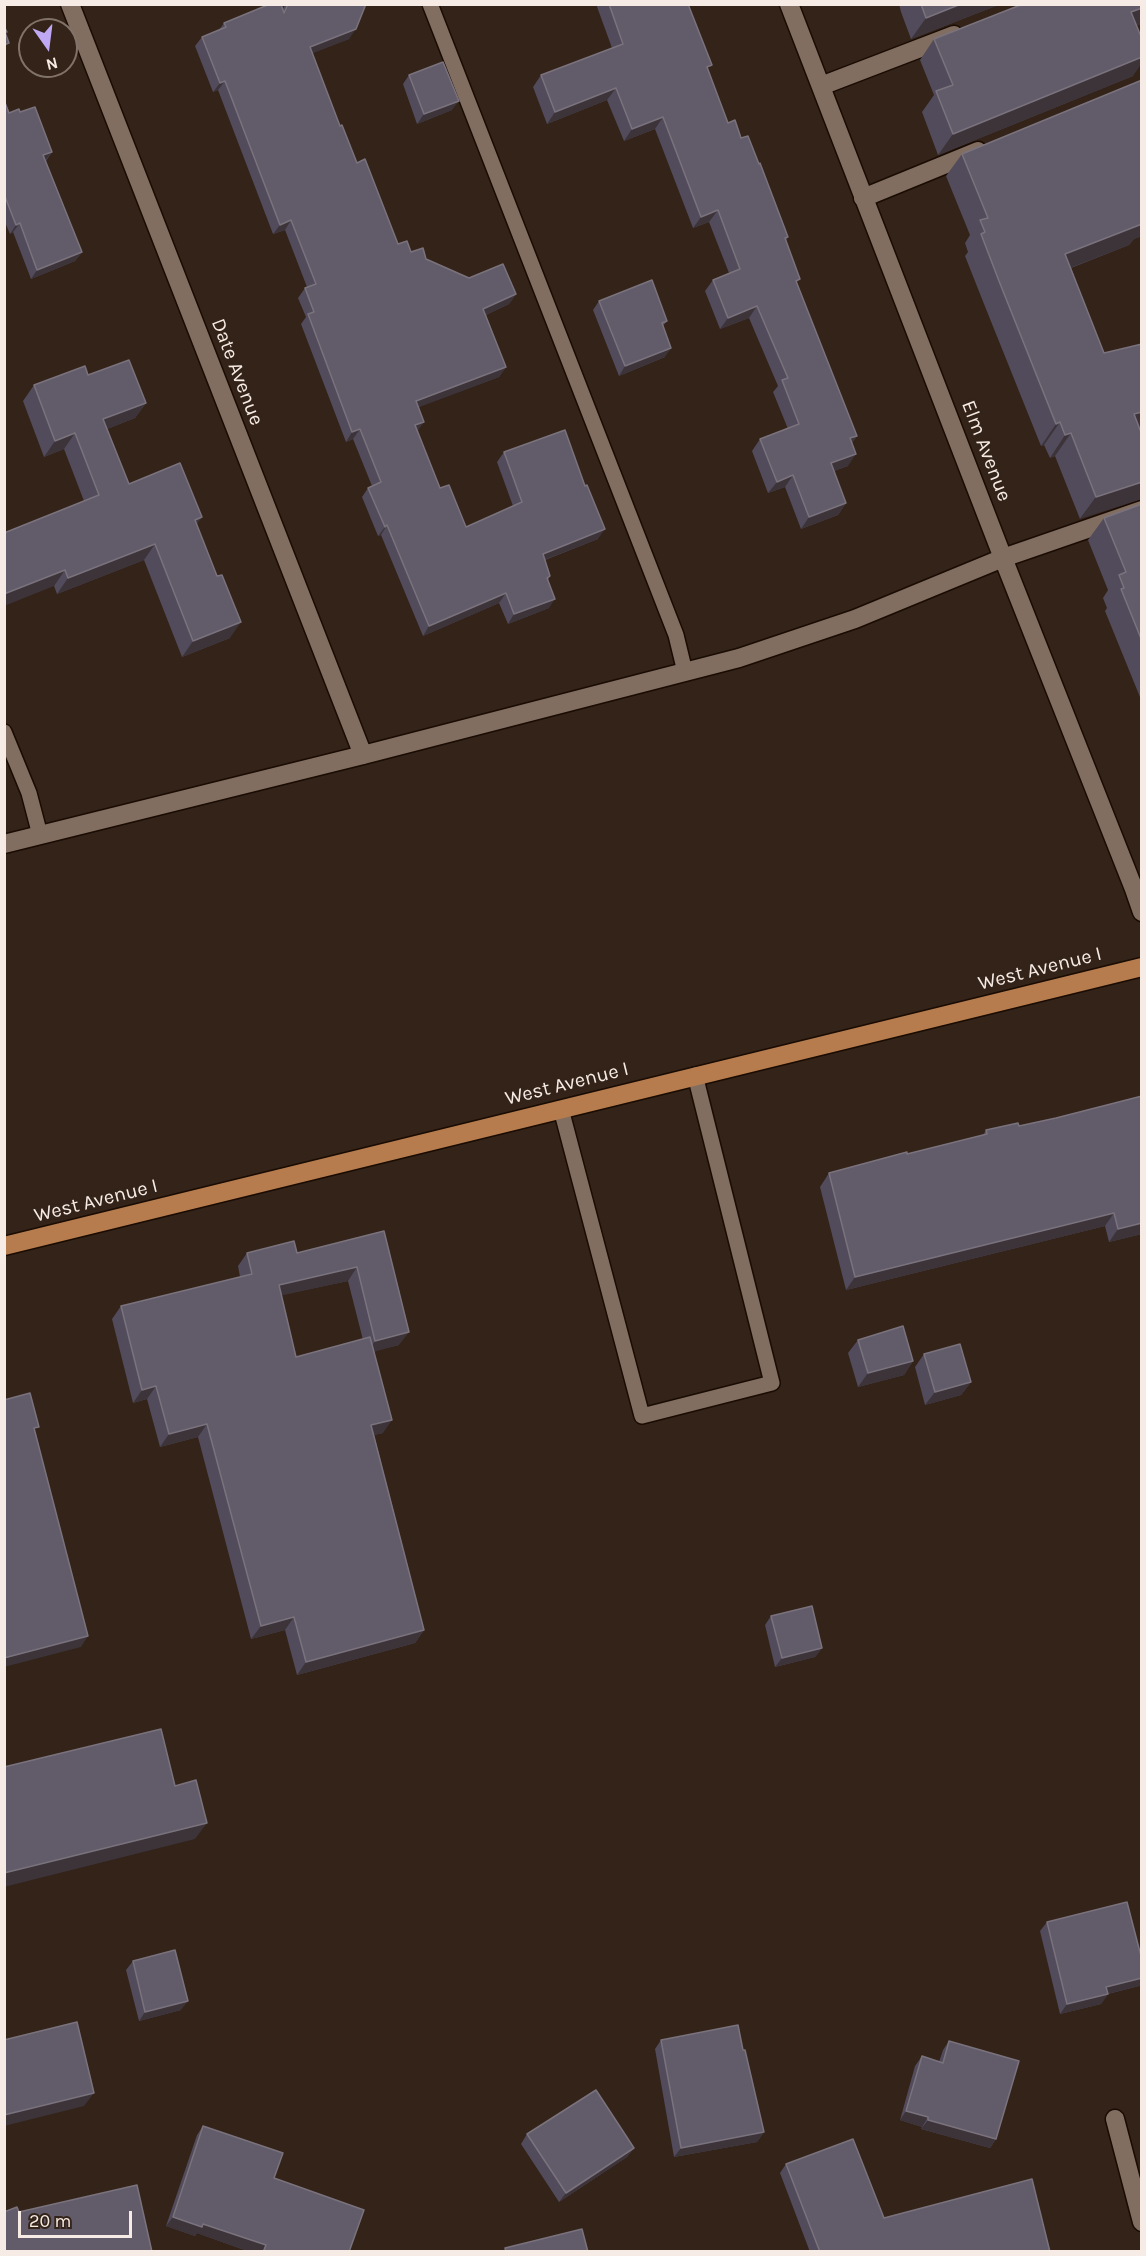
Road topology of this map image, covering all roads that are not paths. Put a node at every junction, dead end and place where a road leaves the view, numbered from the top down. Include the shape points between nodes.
1 (70, 4) edge
2 (429, 4) edge
3 (789, 4) edge
4 (970, 28) edge
5 (821, 86) junction
6 (993, 146) edge
7 (863, 198) junction
8 (1142, 510) edge
9 (1003, 558) junction
10 (685, 672) junction
11 (4, 732) edge
12 (363, 755) junction
13 (40, 835) junction
14 (4, 844) edge
15 (1142, 912) edge
16 (1142, 967) edge
17 (695, 1075) junction
18 (561, 1109) junction
19 (4, 1246) edge
20 (1115, 2119) dead end
21 (1142, 2222) edge

1 - 12 street, Date Avenue
2 - 10 lane via 676,635
3 - 5 street, Elm Avenue
4 - 5 street
5 - 7 street, Elm Avenue
6 - 7 street
7 - 9 street, Elm Avenue
8 - 9 street
9 - 10 street via 855,619
9 - 15 street, Elm Avenue
10 - 12 street
11 - 13 lane
12 - 13 street
13 - 14 street
16 - 17 main road, West Avenue I
17 - 18 main road, West Avenue I
17 - 18 lane via 771,1383 664,1411 642,1416
18 - 19 main road, West Avenue I
20 - 21 street

